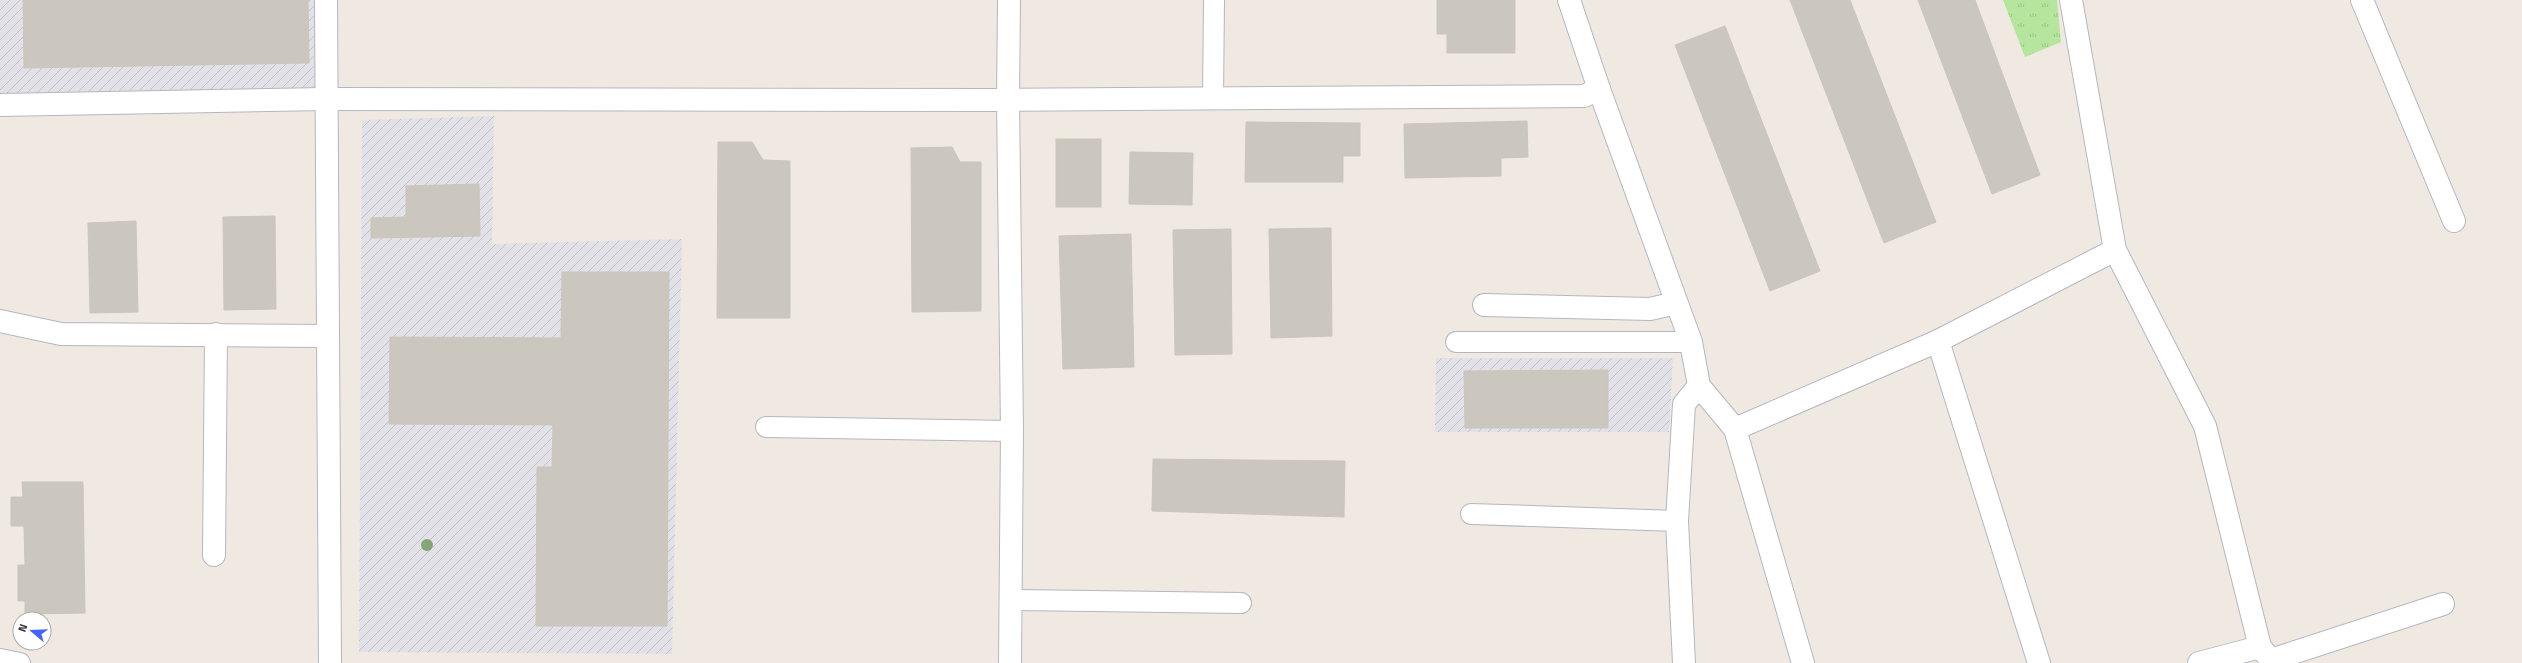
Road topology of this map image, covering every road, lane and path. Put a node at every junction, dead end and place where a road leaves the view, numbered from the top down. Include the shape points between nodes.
1 (326, 0) edge
2 (1009, 0) edge
3 (1214, 0) edge
4 (1569, 0) edge
5 (2071, 0) edge
6 (2362, 0) edge
7 (1599, 89) junction
8 (326, 99) junction
9 (1212, 99) junction
10 (1008, 100) junction
11 (0, 105) edge
12 (2454, 221) dead end
13 (2115, 250) junction
14 (1676, 303) junction
15 (1484, 305) dead end
16 (0, 321) edge
17 (216, 334) junction
18 (327, 336) junction
19 (1938, 341) junction
20 (1456, 342) dead end
21 (1691, 342) junction
22 (1699, 386) junction
23 (766, 427) dead end
24 (1735, 428) junction
25 (1012, 431) junction
26 (1471, 514) dead end
27 (1677, 521) junction
28 (214, 555) dead end
29 (1010, 600) junction
30 (1240, 603) dead end
31 (2443, 604) dead end
32 (2268, 657) edge
33 (0, 659) edge
34 (20, 663) edge
35 (330, 663) edge
36 (1010, 663) edge
37 (1684, 663) edge
38 (1803, 663) edge
39 (2039, 663) edge
40 (2199, 663) edge

1 - 8 street
2 - 10 street
3 - 9 lane
4 - 7 street
5 - 13 street
6 - 12 street
7 - 9 street via 1584,96
7 - 14 street
8 - 10 street
8 - 11 street
8 - 18 street
9 - 10 street
10 - 25 street
13 - 19 street
13 - 32 street via 2205,426
14 - 15 street via 1650,309
14 - 21 street
16 - 17 street via 61,334
17 - 18 street
17 - 28 street
18 - 35 street
19 - 24 street
19 - 39 street
20 - 21 lane
21 - 22 street
22 - 24 street
22 - 27 street via 1684,404
23 - 25 lane
24 - 38 street
25 - 29 street
26 - 27 lane
27 - 37 street
29 - 30 lane
29 - 36 street
31 - 32 street
32 - 40 street
33 - 34 lane

